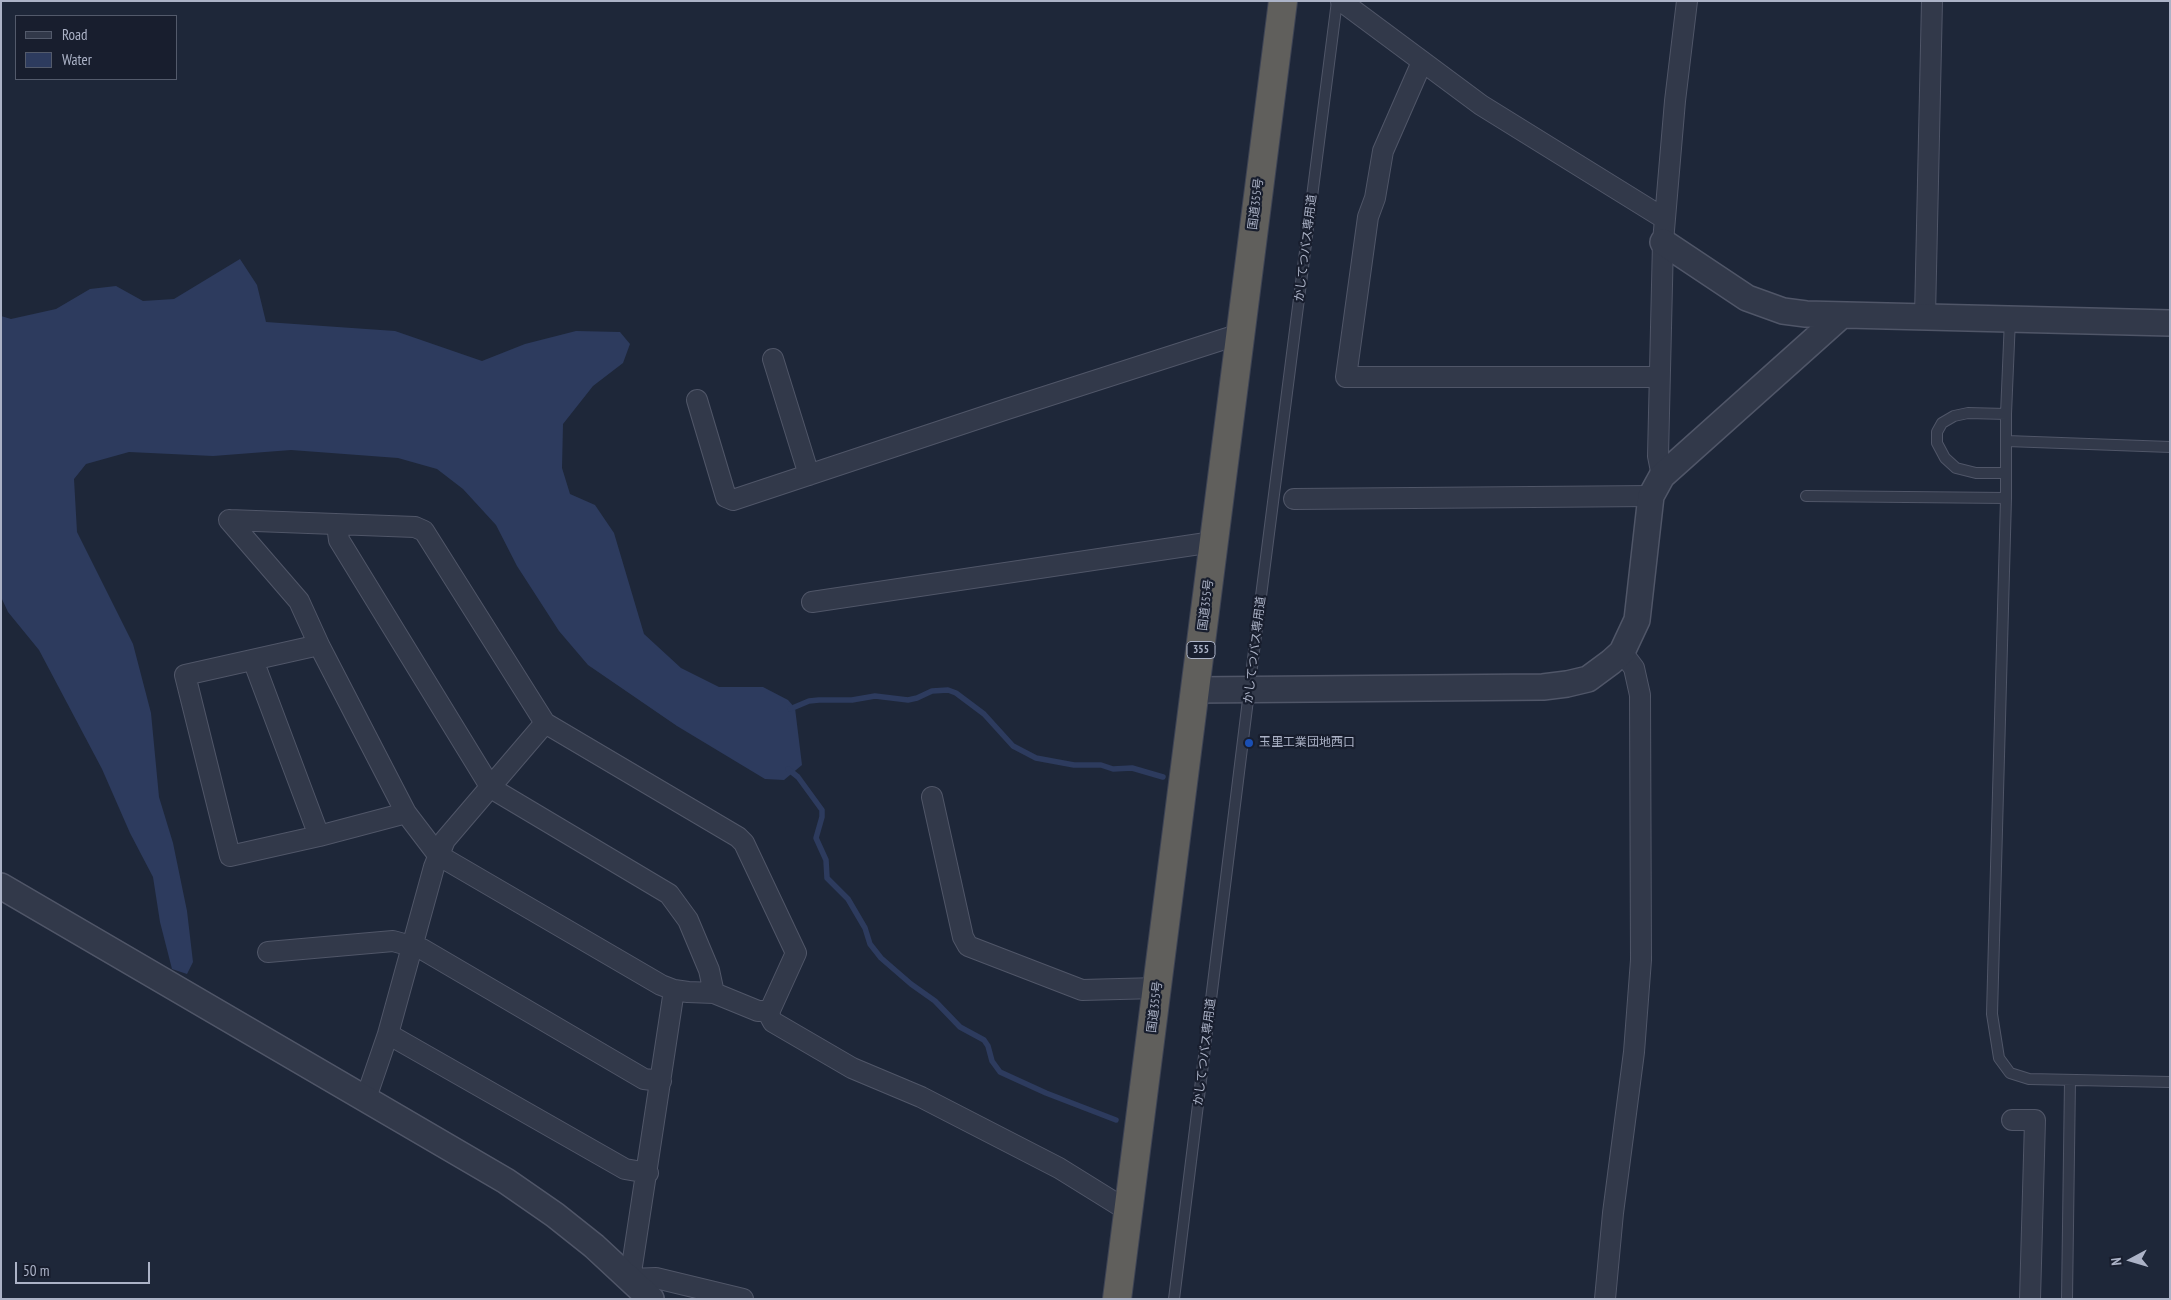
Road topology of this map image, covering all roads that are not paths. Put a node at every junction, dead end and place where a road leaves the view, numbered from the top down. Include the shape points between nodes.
1 (1282, 1) edge
2 (1687, 1) edge
3 (1932, 1) edge
4 (1346, 3) edge
5 (1422, 62) junction
6 (1664, 231) junction
7 (1842, 315) junction
8 (1925, 316) junction
9 (2010, 318) junction
10 (2170, 323) edge
11 (1240, 334) junction
12 (773, 359) dead end
13 (1660, 377) junction
14 (697, 400) dead end
15 (2006, 414) junction
16 (2007, 441) junction
17 (2170, 447) edge
18 (2006, 473) junction
19 (809, 475) junction
20 (1656, 486) junction
21 (1806, 496) dead end
22 (2006, 498) junction
23 (1294, 499) dead end
24 (337, 525) junction
25 (1213, 542) junction
26 (812, 602) dead end
27 (319, 645) junction
28 (1622, 652) junction
29 (253, 660) junction
30 (1250, 689) junction
31 (1196, 690) junction
32 (545, 723) junction
33 (491, 788) junction
34 (932, 797) dead end
35 (406, 813) junction
36 (319, 836) junction
37 (438, 855) junction
38 (1, 886) edge
39 (412, 947) junction
40 (268, 952) dead end
41 (1157, 988) junction
42 (674, 990) junction
43 (714, 993) junction
44 (767, 1011) junction
45 (388, 1034) junction
46 (2070, 1080) junction
47 (661, 1081) junction
48 (2170, 1082) edge
49 (366, 1098) junction
50 (2012, 1120) dead end
51 (648, 1173) junction
52 (1129, 1209) junction
53 (630, 1279) junction
54 (651, 1299) edge
55 (743, 1299) edge
56 (1117, 1299) edge
57 (1174, 1299) edge
58 (1605, 1299) edge
59 (2030, 1299) edge
60 (2067, 1299) edge

1 - 11 highway, 国道355号 / 355
2 - 6 street via 1674,101
3 - 8 street
4 - 5 street
4 - 30 lane, かしてつバス専用道
5 - 6 street
5 - 13 street via 1383,151 1375,198 1368,217 1346,377
6 - 7 street via 1747,298 1783,311
6 - 13 street
7 - 8 street
7 - 20 street
8 - 9 street
9 - 10 street
9 - 15 lane
11 - 19 street
11 - 25 highway, 国道355号 / 355
12 - 19 street
13 - 20 street
14 - 19 street via 729,499 738,500
15 - 16 lane
15 - 18 lane via 1954,416 1942,423 1937,432 1937,444 1944,458 1956,468 1976,473
16 - 17 lane
16 - 18 lane
18 - 22 lane
20 - 23 street
20 - 28 street via 1637,620
21 - 22 lane
22 - 46 lane via 1992,1014 2000,1058 2010,1073 2029,1079
24 - 27 street via 229,520 299,601
24 - 32 street via 415,526 424,531
24 - 33 street via 339,540
25 - 26 street
25 - 31 highway, 国道355号 / 355
27 - 29 street
27 - 35 street
28 - 30 street via 1588,679 1543,687
28 - 58 street via 1634,668 1640,695 1641,960 1634,1052
29 - 36 street
29 - 36 street via 185,675 230,856
30 - 31 street
30 - 57 lane, かしてつバス専用道
31 - 41 highway, 国道355号 / 355
32 - 33 street
32 - 44 street via 744,843 796,953
33 - 37 street via 445,840
33 - 43 street via 669,894 688,920 709,970
34 - 41 street via 963,937 968,946 1082,990
35 - 36 street
35 - 37 street
37 - 39 street
37 - 42 street
38 - 49 street
39 - 40 street via 394,941
39 - 45 street
39 - 47 street via 644,1079
41 - 52 highway, 国道355号 / 355
42 - 43 street
42 - 47 street
43 - 44 street via 758,1011
44 - 52 street via 773,1022 852,1068 921,1097
45 - 49 street
45 - 51 street via 625,1169
46 - 48 lane
46 - 60 lane
47 - 51 street
49 - 53 street via 506,1181 586,1240
50 - 59 street via 2035,1120
51 - 53 street
52 - 56 highway, 国道355号 / 355
53 - 54 street
53 - 55 street via 656,1278

